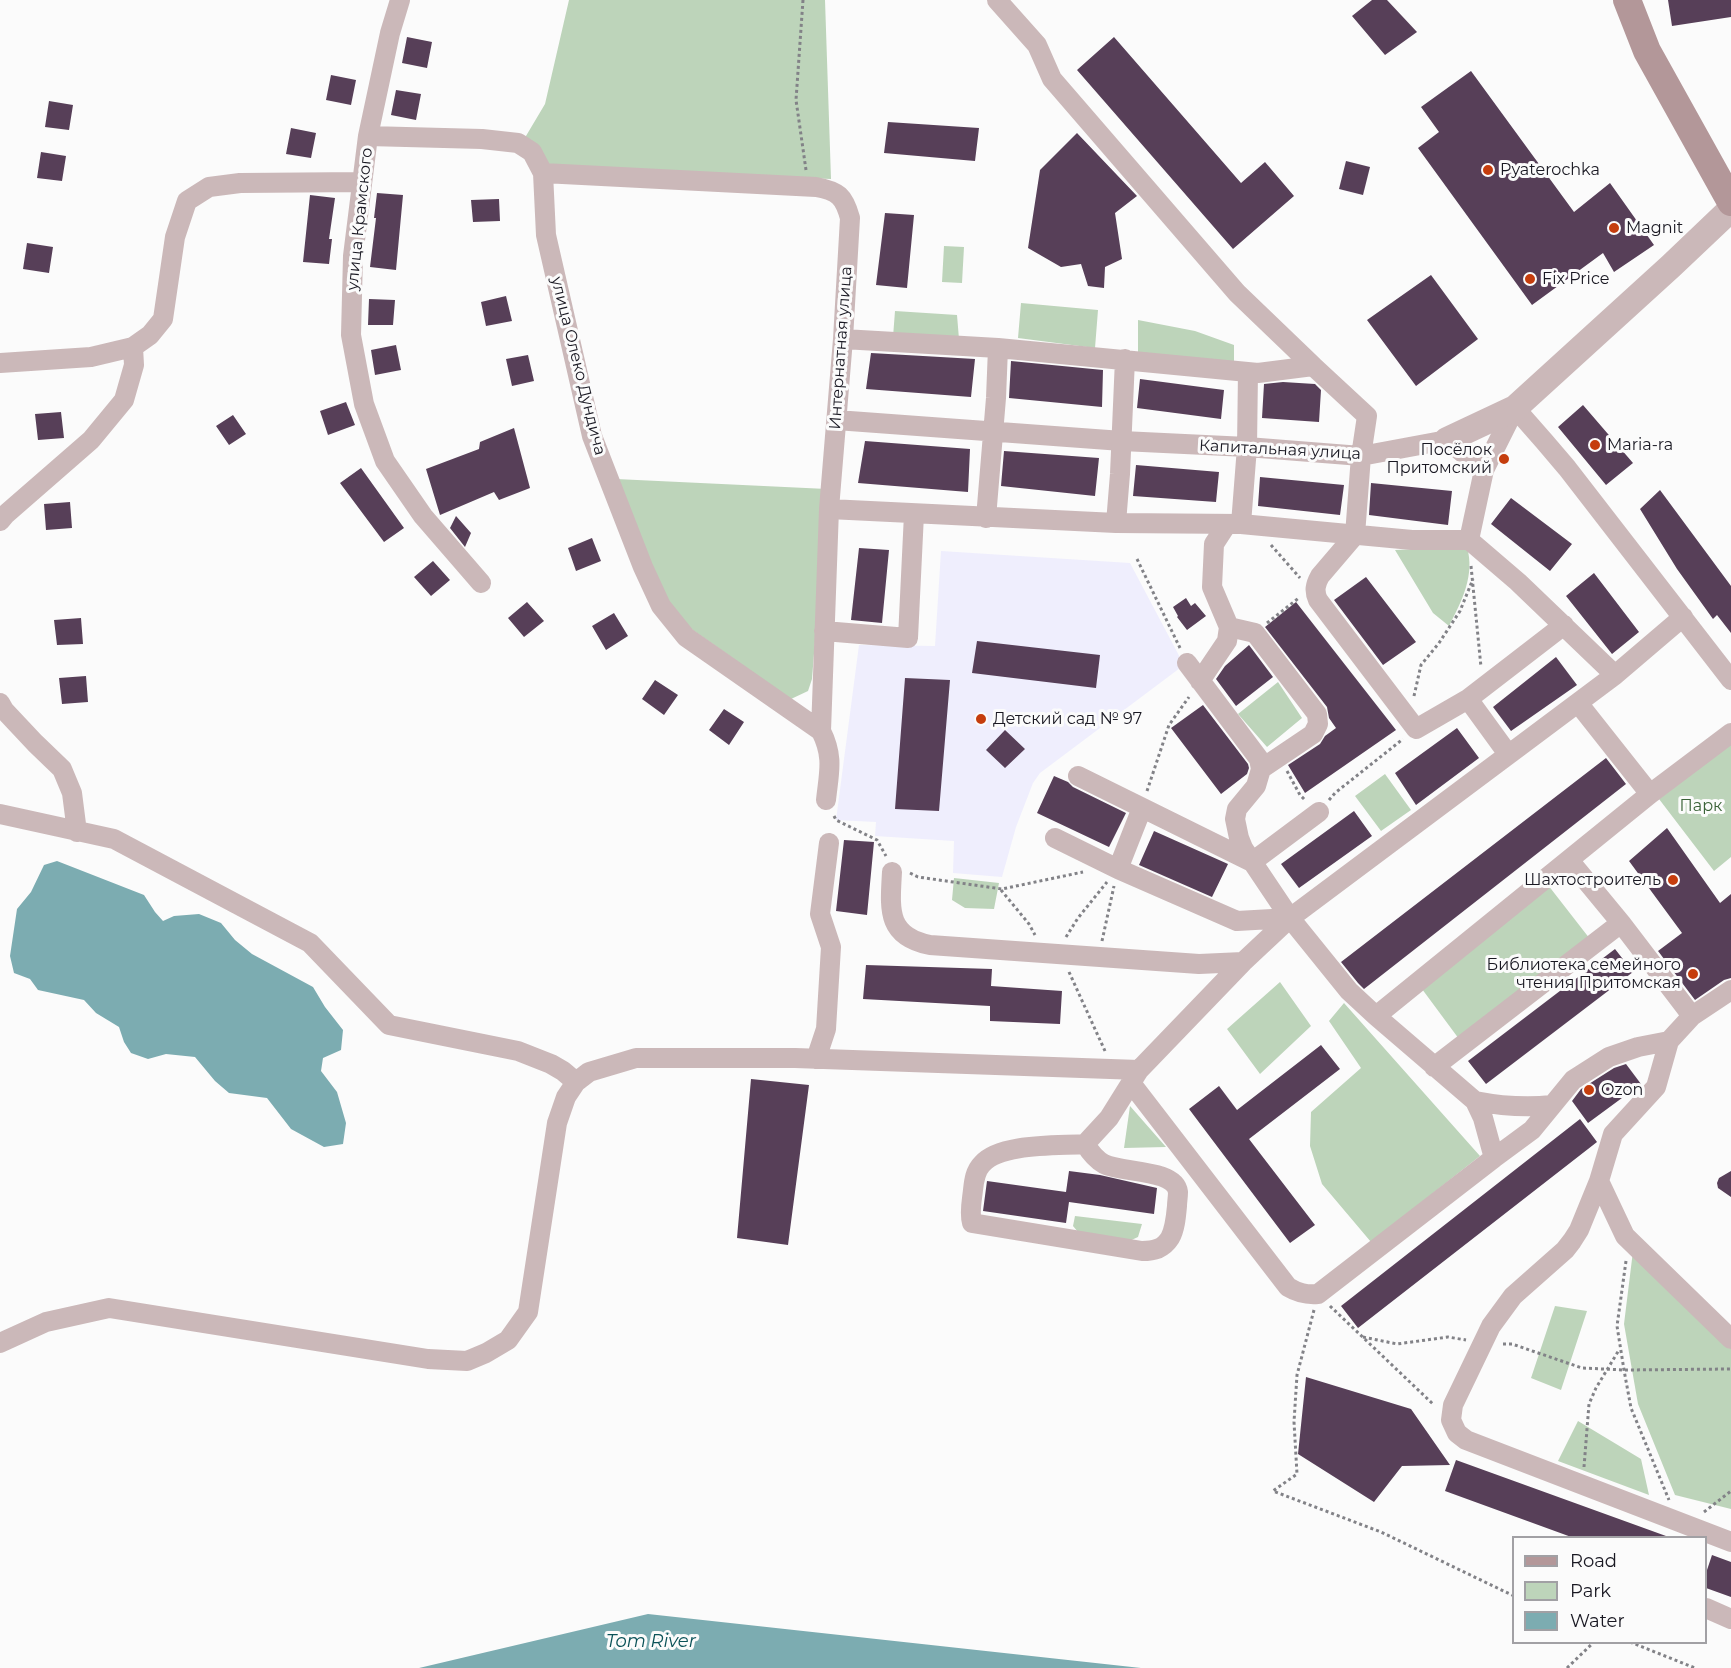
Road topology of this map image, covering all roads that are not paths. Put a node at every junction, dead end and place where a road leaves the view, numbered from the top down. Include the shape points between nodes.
1 (400, 0) edge
2 (997, 0) edge
3 (1627, 0) edge
4 (368, 136) junction
5 (543, 173) junction
6 (362, 182) junction
7 (1731, 202) edge
8 (1731, 208) edge
9 (843, 339) junction
10 (133, 347) junction
11 (998, 348) junction
12 (1125, 359) junction
13 (0, 363) edge
14 (1313, 366) junction
15 (1248, 372) junction
16 (1515, 408) junction
17 (836, 420) junction
18 (993, 432) junction
19 (1447, 440) junction
20 (1122, 441) junction
21 (1246, 447) junction
22 (1362, 456) junction
23 (1484, 470) junction
24 (829, 509) junction
25 (914, 514) junction
26 (986, 518) junction
27 (0, 521) edge
28 (1116, 523) junction
29 (1240, 524) junction
30 (1355, 535) junction
31 (1469, 540) junction
32 (481, 583) dead end
33 (1683, 617) junction
34 (1564, 625) junction
35 (1229, 627) junction
36 (824, 631) junction
37 (1187, 663) road end
38 (1615, 675) junction
39 (1731, 680) edge
40 (1200, 681) junction
41 (1475, 693) junction
42 (0, 703) edge
43 (1578, 703) junction
44 (821, 731) junction
45 (1731, 733) edge
46 (1508, 754) junction
47 (1267, 764) junction
48 (1078, 776) dead end
49 (1650, 794) junction
50 (826, 800) road end
51 (1142, 808) junction
52 (1319, 812) road end
53 (0, 814) edge
54 (77, 832) junction
55 (1054, 838) dead end
56 (829, 843) dead end
57 (1569, 860) junction
58 (1252, 862) junction
59 (891, 867) road end
60 (1118, 869) junction
61 (1290, 918) junction
62 (1621, 923) junction
63 (1243, 962) junction
64 (1731, 990) edge
65 (1376, 1016) junction
66 (1692, 1016) junction
67 (1669, 1041) junction
68 (816, 1059) junction
69 (1434, 1067) junction
70 (1135, 1076) junction
71 (576, 1082) junction
72 (1475, 1101) junction
73 (1552, 1104) junction
74 (1085, 1144) junction
75 (1494, 1158) junction
76 (1599, 1182) junction
77 (1731, 1339) edge
78 (0, 1343) edge
79 (1692, 1529) edge
80 (1731, 1542) edge
81 (1707, 1608) edge
82 (1731, 1619) edge

1 - 4 street, улица Крамского
2 - 14 street via 1036,45 1052,79 1206,258
3 - 7 main road via 1647,51
4 - 5 street via 518,143 532,152
4 - 6 street, улица Крамского
5 - 9 street, Интернатная улица via 809,186 840,195 850,218
5 - 44 street, улица Олеко Дундича via 546,235 592,436 661,606 686,638
6 - 10 street via 240,183 209,187 187,201 175,237 163,319
6 - 32 street, улица Крамского via 353,256 351,335 364,404 385,461 423,516
8 - 16 street
9 - 11 street
9 - 17 street, Интернатная улица
10 - 13 street via 91,357
10 - 27 street via 134,365 123,400 91,440
11 - 12 street
11 - 18 street
12 - 15 street
12 - 20 street
14 - 15 street
14 - 22 street via 1367,416
15 - 21 street
16 - 19 street
16 - 23 street
16 - 33 street
17 - 18 street, Капитальная улица
17 - 24 street, Интернатная улица
18 - 20 street, Капитальная улица
18 - 26 street
19 - 22 street, Капитальная улица
19 - 23 street
20 - 21 street, Капитальная улица
20 - 28 street
21 - 22 street, Капитальная улица
21 - 29 street
22 - 30 street
23 - 31 street
24 - 25 street
24 - 36 street, Интернатная улица
25 - 26 street
25 - 36 street via 908,638
26 - 28 street
28 - 29 street
29 - 30 street
29 - 35 street via 1214,544 1212,586
30 - 31 street
30 - 41 street via 1311,588 1318,600 1413,725
31 - 34 street
33 - 38 street
33 - 39 street
34 - 38 street
34 - 41 street
35 - 40 street via 1227,640
35 - 47 street via 1254,633 1317,714 1314,734
36 - 44 street, Интернатная улица
37 - 40 street
38 - 43 street
40 - 47 street via 1258,759
41 - 46 street
42 - 54 street via 62,769 72,793
43 - 46 street
43 - 49 street
44 - 50 street, Интернатная улица via 830,763
45 - 49 street
46 - 61 street
47 - 58 street via 1256,786 1237,809 1235,819 1239,838
48 - 51 street
49 - 57 street
51 - 58 street
51 - 60 street
52 - 58 street
53 - 54 street
54 - 71 street via 114,839 310,943 389,1025 518,1051 551,1064
55 - 60 street
56 - 68 street via 820,914 831,947 826,1029
57 - 62 street
57 - 65 street
58 - 61 street
59 - 63 street via 893,920 914,942 1199,964
60 - 61 street via 1237,921
61 - 63 street
61 - 65 street via 1349,991
62 - 66 street
62 - 69 street
63 - 70 street
64 - 66 street
65 - 69 street
66 - 67 street
67 - 73 street via 1609,1057 1573,1080
67 - 76 street via 1656,1087 1613,1134
68 - 70 street via 1114,1069
68 - 71 street via 636,1058 589,1072
69 - 72 street
70 - 74 street via 1109,1118
70 - 75 street via 1288,1287 1298,1293 1318,1294 1336,1282
71 - 78 street via 557,1123 528,1312 508,1340 486,1353 467,1361 428,1359 109,1308 46,1322
72 - 73 street via 1516,1107
72 - 75 street
73 - 75 street via 1532,1130
74 - 74 street via 1010,1149 987,1159 974,1179 972,1222 1142,1251 1160,1248 1168,1242 1173,1233 1178,1192 1172,1182 1162,1176 1102,1163
76 - 77 street via 1625,1236
76 - 79 street via 1572,1241 1513,1296 1491,1326 1453,1405 1451,1420 1466,1440
79 - 80 street
81 - 82 street

